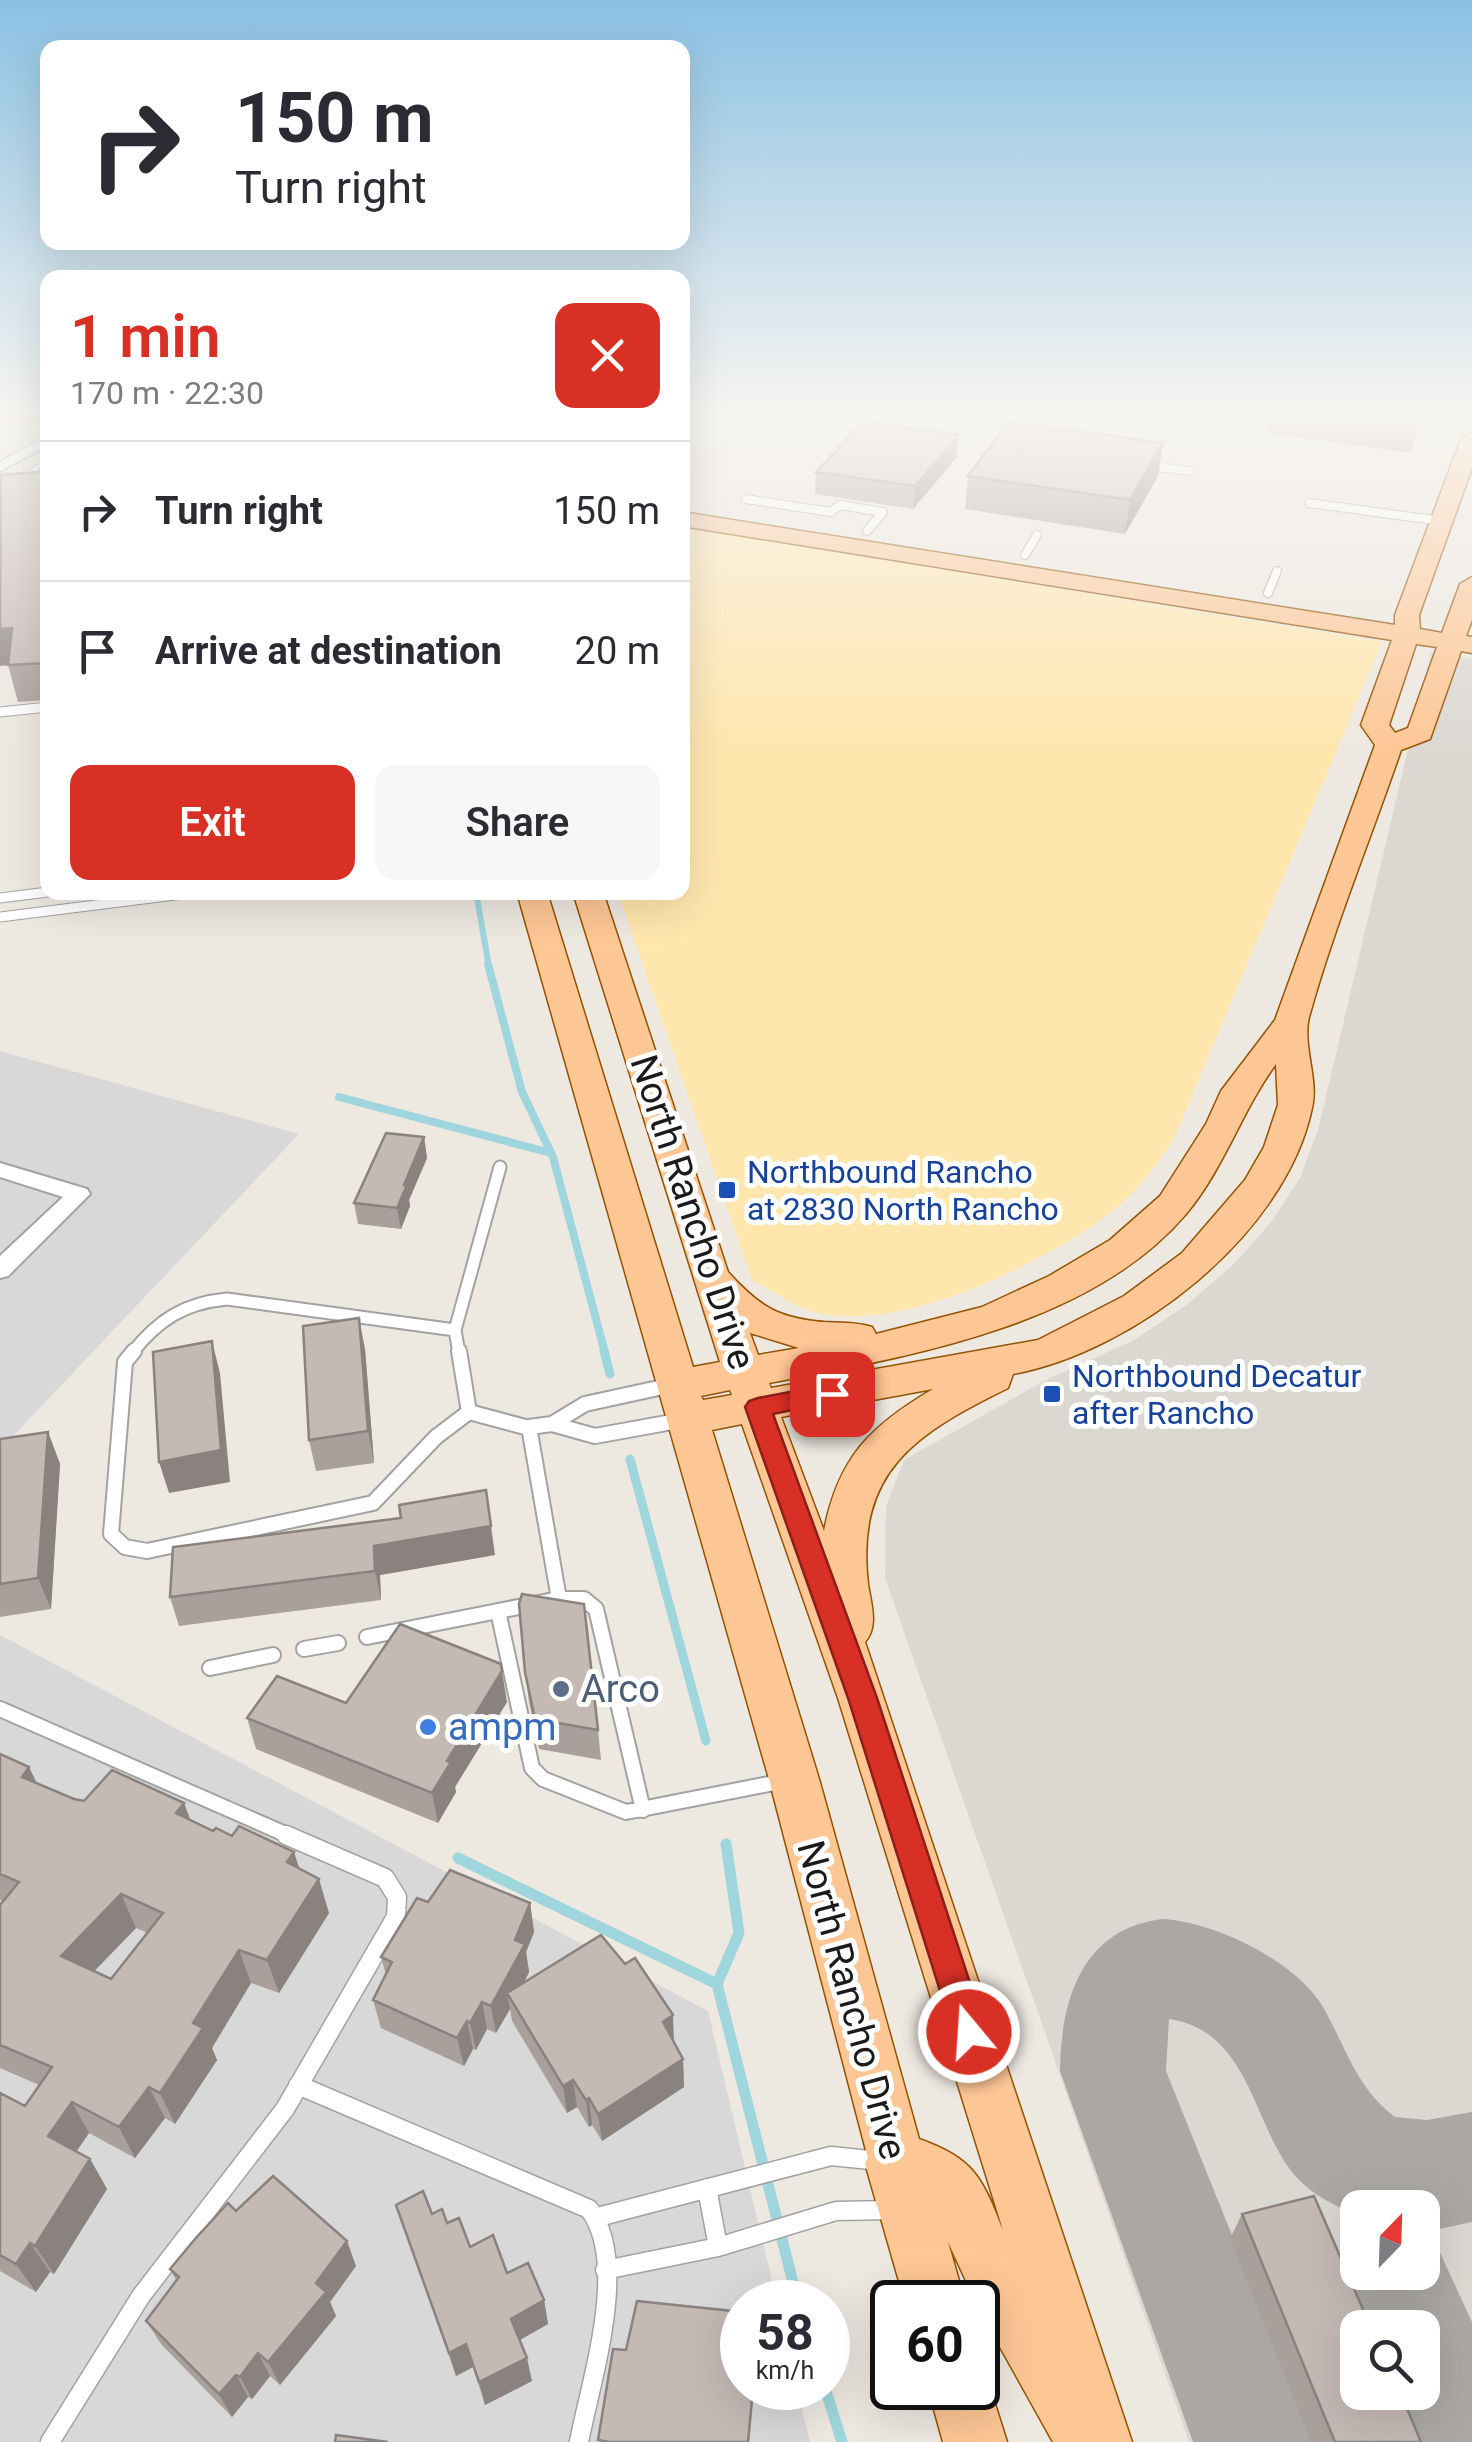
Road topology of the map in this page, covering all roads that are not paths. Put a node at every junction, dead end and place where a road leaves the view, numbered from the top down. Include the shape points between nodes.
1 (716, 524) edge
2 (820, 524) edge
3 (872, 524) edge
4 (1441, 524) edge
5 (866, 531) junction
6 (1472, 584) edge
7 (1407, 625) junction
8 (1463, 634) edge
9 (40, 709) edge
10 (0, 712) edge
11 (1389, 745) junction
12 (40, 893) edge
13 (0, 898) edge
14 (135, 900) edge
15 (534, 900) edge
16 (591, 900) edge
17 (0, 917) edge
18 (1292, 1022) junction
19 (500, 1167) dead end
20 (0, 1170) edge
21 (0, 1270) edge
22 (710, 1276) junction
23 (455, 1330) junction
24 (894, 1344) junction
25 (1047, 1353) junction
26 (751, 1390) junction
27 (682, 1402) junction
28 (468, 1412) junction
29 (552, 1424) junction
30 (529, 1428) junction
31 (559, 1599) junction
32 (498, 1611) junction
33 (368, 1637) dead end
34 (338, 1643) dead end
35 (304, 1649) dead end
36 (273, 1655) dead end
37 (210, 1668) dead end
38 (862, 1698) junction
39 (0, 1710) edge
40 (794, 1779) junction
41 (643, 1810) junction
42 (298, 2086) junction
43 (901, 2186) junction
44 (707, 2188) junction
45 (598, 2218) junction
46 (718, 2248) junction
47 (605, 2270) junction
48 (929, 2280) edge
49 (966, 2410) edge
50 (50, 2442) edge
51 (579, 2442) edge
52 (975, 2442) edge
53 (1087, 2442) edge
54 (1100, 2442) edge

1 - 7 main road
2 - 5 main road
3 - 5 lane
4 - 7 main road
5 - 7 main road via 1031,545 1272,582
6 - 8 main road
7 - 8 main road
7 - 11 main road via 1375,725
8 - 11 main road via 1420,733
9 - 10 lane
11 - 18 main road
12 - 13 lane
14 - 17 lane
15 - 27 main road, North Rancho Drive
16 - 22 main road, North Rancho Drive
18 - 24 main road via 1238,1090 1173,1205 1124,1249 994,1318
18 - 25 main road via 1296,1105 1282,1148 1241,1214 1170,1284
19 - 23 lane
20 - 21 street via 79,1194
22 - 24 main road via 740,1311 756,1318 820,1337 864,1336
22 - 26 main road, North Rancho Drive
23 - 28 lane
23 - 28 lane via 227,1299 174,1312 125,1362 111,1534 125,1548 147,1551 372,1503
24 - 26 main road
25 - 26 main road
25 - 38 main road via 915,1417 868,1461 851,1504 846,1597
26 - 27 main road
26 - 38 main road, North Rancho Drive
27 - 29 lane via 585,1404
27 - 29 lane via 594,1436
27 - 40 main road, North Rancho Drive
28 - 30 lane
29 - 30 lane
30 - 31 lane
31 - 32 lane
31 - 41 lane via 579,1597 596,1609
32 - 33 lane
32 - 41 lane via 532,1768 543,1779 626,1812
34 - 35 lane
36 - 37 lane
38 - 54 main road, North Rancho Drive
39 - 42 lane via 385,1878 398,1897 396,1917
40 - 41 lane
40 - 43 main road, North Rancho Drive
42 - 45 lane via 585,2204
42 - 50 lane via 141,2296
43 - 44 lane via 830,2156
43 - 46 lane
43 - 48 main road, North Rancho Drive
43 - 53 main road via 914,2164 951,2186
44 - 45 lane
44 - 46 lane
45 - 47 lane via 607,2247
46 - 47 lane
47 - 51 lane
49 - 52 main road

